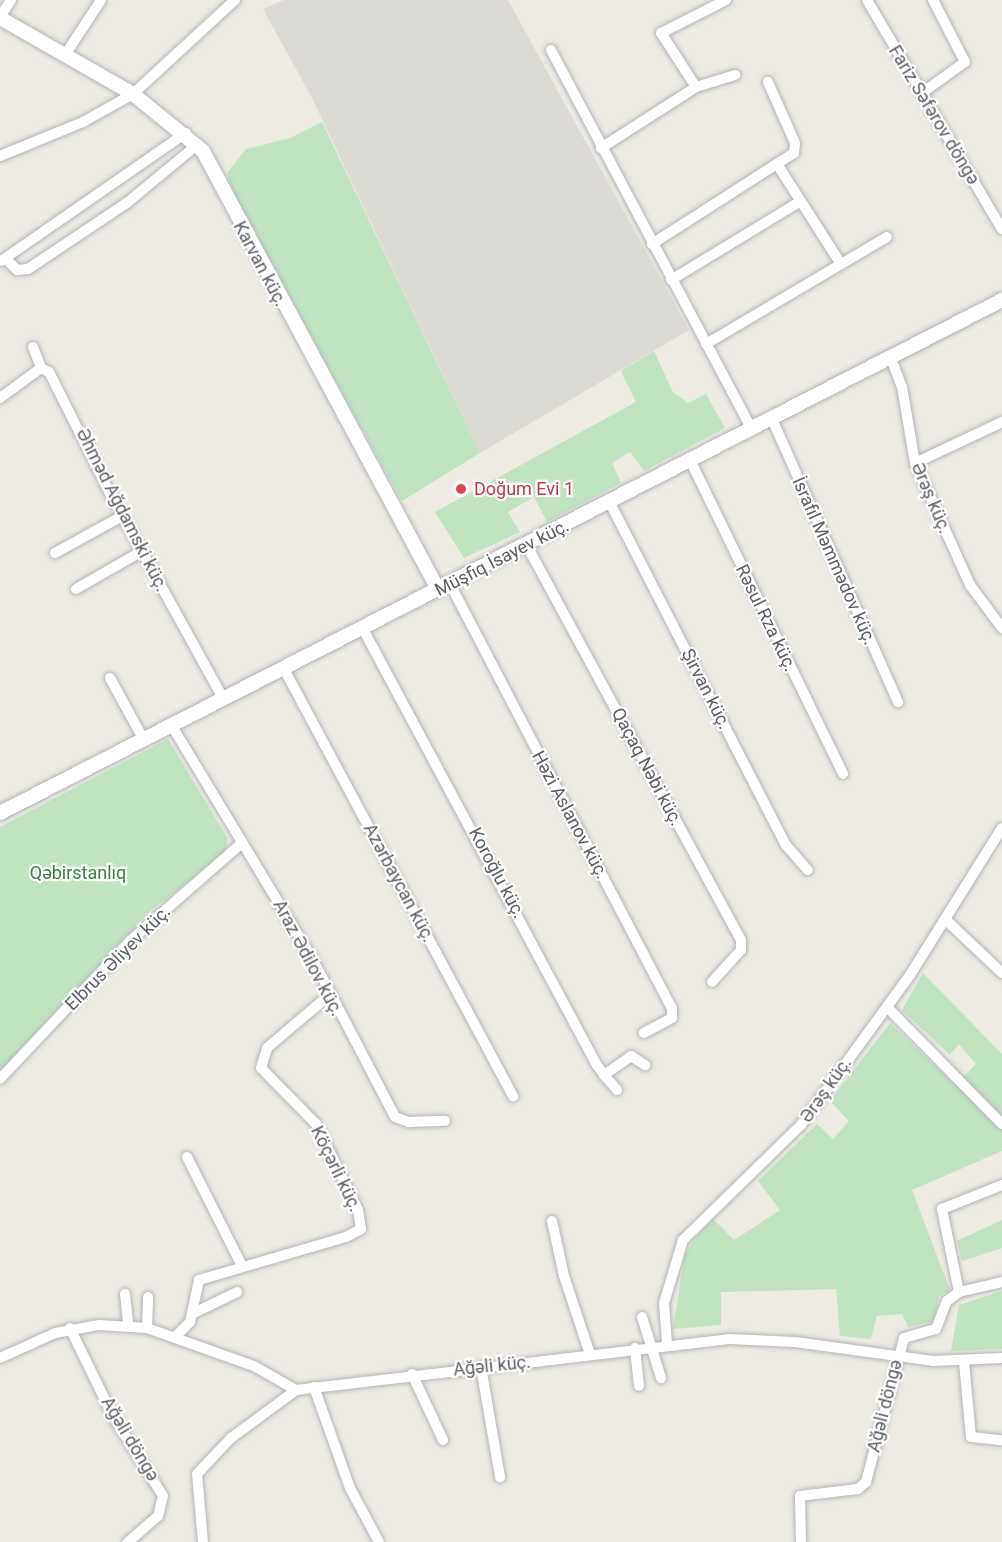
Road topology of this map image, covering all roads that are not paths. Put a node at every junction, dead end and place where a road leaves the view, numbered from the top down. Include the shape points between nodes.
1 (11, 0) edge
2 (101, 0) edge
3 (235, 0) edge
4 (726, 0) edge
5 (867, 0) edge
6 (933, 0) edge
7 (0, 17) edge
8 (551, 50) dead end
9 (65, 55) junction
10 (735, 75) dead end
11 (768, 82) dead end
12 (696, 87) junction
13 (922, 93) junction
14 (133, 94) junction
15 (186, 133) junction
16 (198, 144) junction
17 (601, 148) junction
18 (0, 156) edge
19 (777, 164) junction
20 (801, 201) junction
21 (1002, 229) edge
22 (887, 237) dead end
23 (652, 244) junction
24 (3, 260) edge
25 (841, 264) junction
26 (671, 280) junction
27 (1002, 300) edge
28 (706, 344) junction
29 (33, 347) dead end
30 (890, 356) junction
31 (41, 368) junction
32 (0, 398) edge
33 (772, 419) junction
34 (1002, 422) edge
35 (752, 430) junction
36 (691, 462) junction
37 (915, 463) junction
38 (610, 503) junction
39 (122, 516) junction
40 (527, 546) junction
41 (142, 551) junction
42 (55, 554) dead end
43 (444, 587) junction
44 (76, 589) dead end
45 (998, 615) edge
46 (1002, 628) edge
47 (363, 629) junction
48 (284, 669) junction
49 (110, 678) dead end
50 (224, 700) junction
51 (898, 702) dead end
52 (172, 726) junction
53 (144, 740) junction
54 (843, 774) dead end
55 (0, 813) edge
56 (1001, 833) edge
57 (242, 843) junction
58 (808, 870) dead end
59 (946, 920) junction
60 (1002, 973) edge
61 (711, 982) dead end
62 (328, 996) junction
63 (886, 1007) junction
64 (644, 1033) dead end
65 (645, 1065) dead end
66 (604, 1075) junction
67 (0, 1078) edge
68 (617, 1090) dead end
69 (513, 1096) dead end
70 (445, 1121) dead end
71 (1002, 1124) edge
72 (187, 1157) dead end
73 (1002, 1185) edge
74 (552, 1221) dead end
75 (242, 1266) junction
76 (1002, 1282) edge
77 (237, 1292) dead end
78 (959, 1292) junction
79 (125, 1294) dead end
80 (148, 1297) dead end
81 (194, 1313) junction
82 (642, 1317) dead end
83 (128, 1325) junction
84 (70, 1328) junction
85 (147, 1328) junction
86 (175, 1337) junction
87 (667, 1343) junction
88 (650, 1346) junction
89 (635, 1348) junction
90 (590, 1354) junction
91 (897, 1357) junction
92 (0, 1358) edge
93 (1002, 1359) edge
94 (964, 1362) junction
95 (481, 1367) junction
96 (412, 1374) junction
97 (661, 1378) dead end
98 (639, 1386) dead end
99 (314, 1387) junction
100 (296, 1390) junction
101 (443, 1440) dead end
102 (1002, 1440) edge
103 (500, 1477) dead end
104 (128, 1542) edge
105 (203, 1542) edge
106 (380, 1542) edge
107 (801, 1542) edge

1 - 7 street
2 - 9 street
3 - 14 street
4 - 12 street via 662,33
5 - 13 street, Fariz Səfərov döngə
6 - 13 street via 965,62
7 - 9 street, Karvan küç.
8 - 17 street
9 - 14 street, Karvan küç.
10 - 12 street
11 - 19 street via 796,150
12 - 17 street
13 - 21 street, Fariz Səfərov döngə
14 - 15 street, Karvan küç.
14 - 18 street via 83,122
15 - 16 street, Karvan küç.
15 - 24 street
16 - 24 street via 128,202 28,269 17,270
16 - 43 street, Karvan küç.
17 - 23 street
19 - 20 street
19 - 23 street
20 - 25 street
20 - 26 street
22 - 25 street
23 - 26 street
25 - 28 street
26 - 28 street
27 - 30 street, Müşfiq İsayev küç.
28 - 35 street
29 - 31 street
30 - 33 street, Müşfiq İsayev küç.
30 - 37 street, Ərəş küç. via 902,387
31 - 32 street
31 - 39 street, Əhməd Ağdamski küç. via 49,372 64,395
33 - 35 street, Müşfiq İsayev küç.
33 - 51 street, İsrafil Məmmədov küç.
34 - 37 street
35 - 36 street, Müşfiq İsayev küç.
36 - 38 street, Müşfiq İsayev küç.
36 - 54 street, Rəsul Rza küç.
37 - 45 street, Ərəş küç. via 970,585
38 - 40 street, Müşfiq İsayev küç.
38 - 58 street, Şirvan küç. via 786,845
39 - 41 street, Əhməd Ağdamski küç.
39 - 42 street
40 - 43 street, Müşfiq İsayev küç.
40 - 61 street, Qaçaq Nəbi küç. via 741,940 741,950
41 - 44 street
41 - 50 street, Əhməd Ağdamski küç.
43 - 47 street, Müşfiq İsayev küç.
43 - 64 street, Həzi Aslanov küç. via 672,1008 672,1018
45 - 46 street, Ərəş küç.
47 - 48 street, Müşfiq İsayev küç.
47 - 66 street, Koroğlu küç. via 502,880 567,1015
48 - 50 street, Müşfiq İsayev küç.
48 - 69 street, Azərbaycan küç.
49 - 53 street
50 - 52 street, Müşfiq İsayev küç.
52 - 53 street, Müşfiq İsayev küç.
52 - 57 street, Araz Ədilov küç.
53 - 55 street, Müşfiq İsayev küç.
56 - 59 street, Ərəş küç.
57 - 62 street, Araz Ədilov küç. via 312,958
57 - 67 street, Elbrus Əliyev küç. via 130,941
59 - 60 street
59 - 63 street, Ərəş küç.
62 - 70 street, Araz Ədilov küç. via 395,1117 408,1122
62 - 75 street, Köçərli küç. via 267,1048 261,1068 316,1124 357,1210 361,1229 346,1238
63 - 71 street
63 - 87 street, Ərəş küç. via 801,1125 682,1240 664,1303
65 - 66 street via 631,1056
66 - 68 street, Koroğlu küç.
72 - 75 street
73 - 78 street via 942,1209
74 - 90 street via 564,1276
75 - 81 street, Köçərli küç. via 199,1280
76 - 78 street
77 - 81 street
78 - 91 street, Ağəli döngə via 947,1301 940,1326 908,1335
79 - 83 street
80 - 85 street
81 - 86 street, Köçərli küç.
82 - 88 street
83 - 84 street
83 - 85 street
84 - 92 street
84 - 104 street, Ağəli döngə via 113,1416 163,1496 158,1516
85 - 86 street
86 - 100 street via 277,1376
87 - 88 street, Ağəli küç.
87 - 91 street, Ağəli küç. via 756,1339
88 - 89 street, Ağəli küç.
88 - 97 street
89 - 90 street, Ağəli küç.
89 - 98 street
90 - 95 street, Ağəli küç.
91 - 94 street, Ağəli küç.
91 - 107 street, Ağəli döngə via 866,1482 858,1489 800,1496
93 - 94 street, Ağəli küç.
94 - 102 street via 971,1437
95 - 96 street, Ağəli küç.
95 - 103 street
96 - 99 street, Ağəli küç.
96 - 101 street
99 - 100 street, Ağəli küç.
99 - 106 street via 350,1488
100 - 105 street via 231,1438 197,1474

